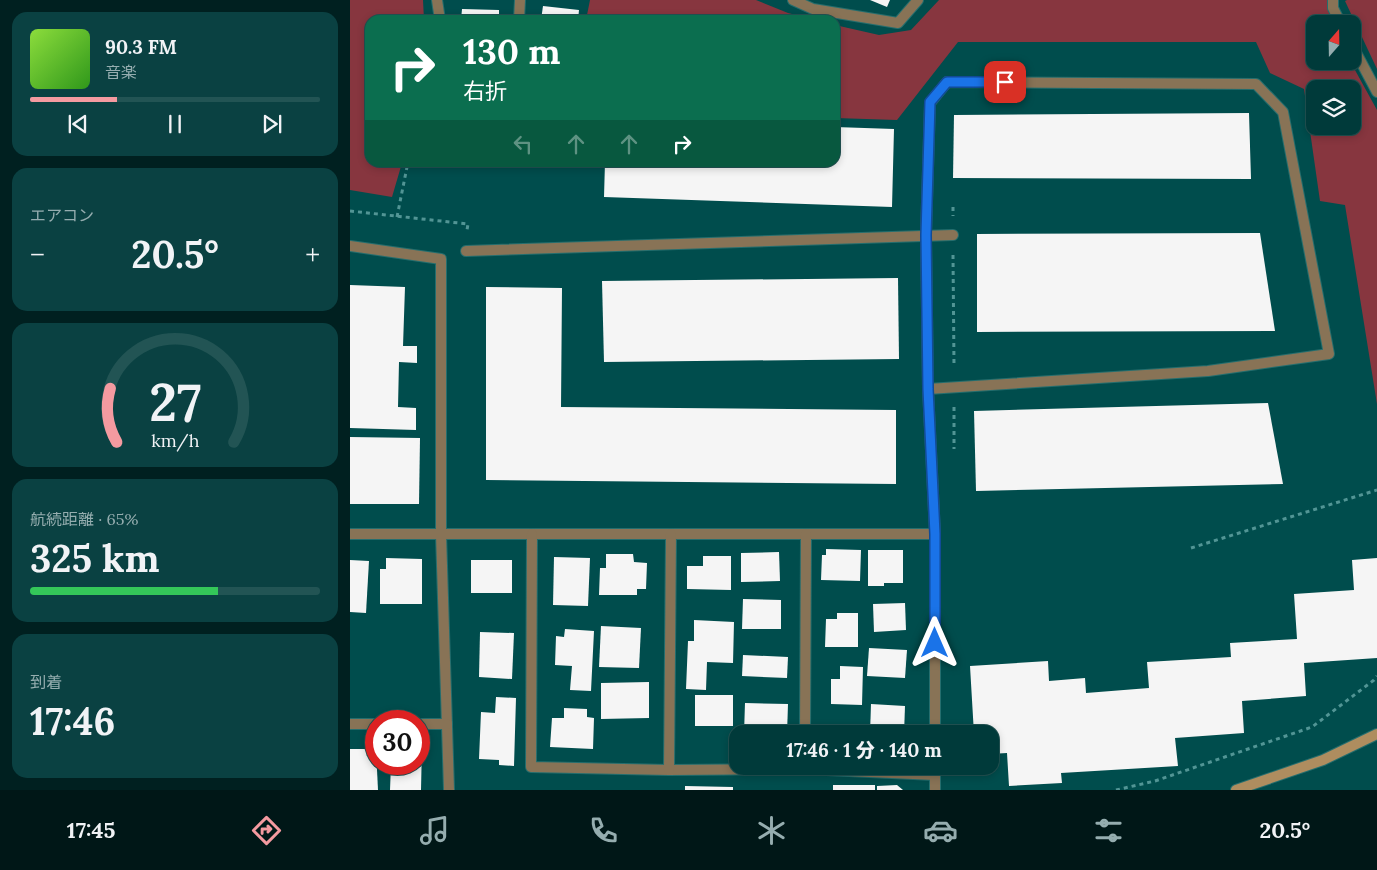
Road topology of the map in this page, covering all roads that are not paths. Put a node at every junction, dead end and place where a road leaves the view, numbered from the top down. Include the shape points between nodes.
1 (438, 0) edge
2 (520, 0) edge
3 (793, 0) edge
4 (918, 0) edge
5 (1333, 0) edge
6 (440, 15) edge
7 (519, 15) edge
8 (1336, 15) edge
9 (1361, 62) edge
10 (1377, 92) edge
11 (926, 235) junction
12 (953, 235) dead end
13 (350, 246) edge
14 (466, 251) road end
15 (928, 389) junction
16 (350, 534) edge
17 (441, 534) junction
18 (532, 534) junction
19 (671, 534) junction
20 (806, 534) junction
21 (935, 534) junction
22 (350, 724) edge
23 (365, 724) edge
24 (430, 724) edge
25 (447, 724) junction
26 (805, 725) edge
27 (935, 725) edge
28 (1377, 734) edge
29 (729, 769) edge
30 (669, 770) junction
31 (935, 775) edge
32 (449, 790) edge
33 (935, 790) edge
34 (1236, 790) edge

1 - 6 street
2 - 7 street
3 - 4 street via 813,9 898,23
5 - 8 street
9 - 10 street
11 - 12 street
11 - 14 street
11 - 15 street
11 - 15 street via 930,102 947,82 1256,84 1284,112 1329,354 1208,371
13 - 17 street via 441,259
15 - 21 street
16 - 17 street
17 - 18 street
17 - 25 street
18 - 19 street
18 - 30 street via 531,767
19 - 20 street
19 - 30 street
20 - 21 street
20 - 26 street
21 - 27 street
22 - 23 street
24 - 25 street
25 - 32 street
28 - 34 street via 1324,760
29 - 30 street
31 - 33 street

